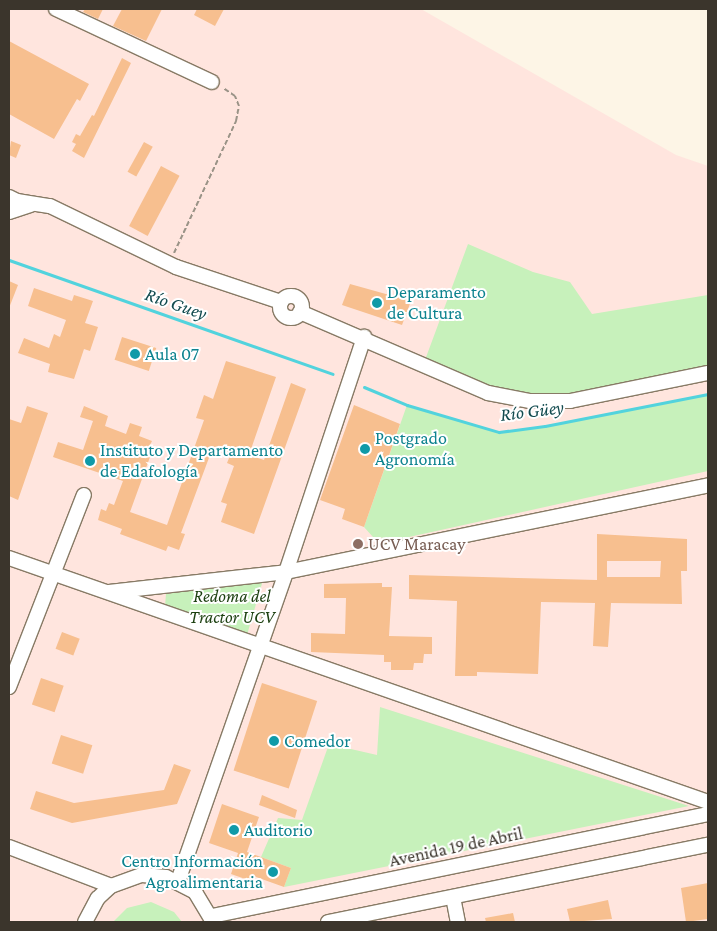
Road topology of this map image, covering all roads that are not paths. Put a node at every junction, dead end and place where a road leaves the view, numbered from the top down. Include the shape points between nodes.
1 (56, 9) edge
2 (212, 82) road end
3 (9, 197) edge
4 (34, 204) junction
5 (9, 212) edge
6 (364, 338) junction
7 (708, 374) edge
8 (708, 485) edge
9 (84, 495) dead end
10 (9, 558) edge
11 (53, 572) junction
12 (286, 572) junction
13 (105, 593) junction
14 (260, 645) junction
15 (9, 687) edge
16 (708, 802) edge
17 (708, 814) edge
18 (708, 845) edge
19 (9, 847) edge
20 (178, 881) junction
21 (111, 886) junction
22 (452, 897) junction
23 (212, 919) edge
24 (85, 922) edge
25 (328, 922) edge
26 (458, 922) edge

1 - 2 lane
3 - 4 lane
4 - 5 lane
4 - 6 lane via 50,206 169,264 224,285 281,302 288,296 296,297 301,304 300,312
6 - 7 lane via 488,393 530,401 570,401
6 - 12 lane
8 - 12 lane
9 - 11 lane
10 - 11 lane
11 - 13 lane
11 - 15 lane
12 - 13 lane
12 - 14 lane
13 - 14 lane
14 - 16 lane
14 - 20 lane
17 - 23 lane, Avenida 19 de Abril
18 - 22 lane
19 - 21 lane
20 - 21 lane via 142,875
20 - 23 lane via 195,892
21 - 24 lane via 98,898
22 - 25 lane
22 - 26 lane

